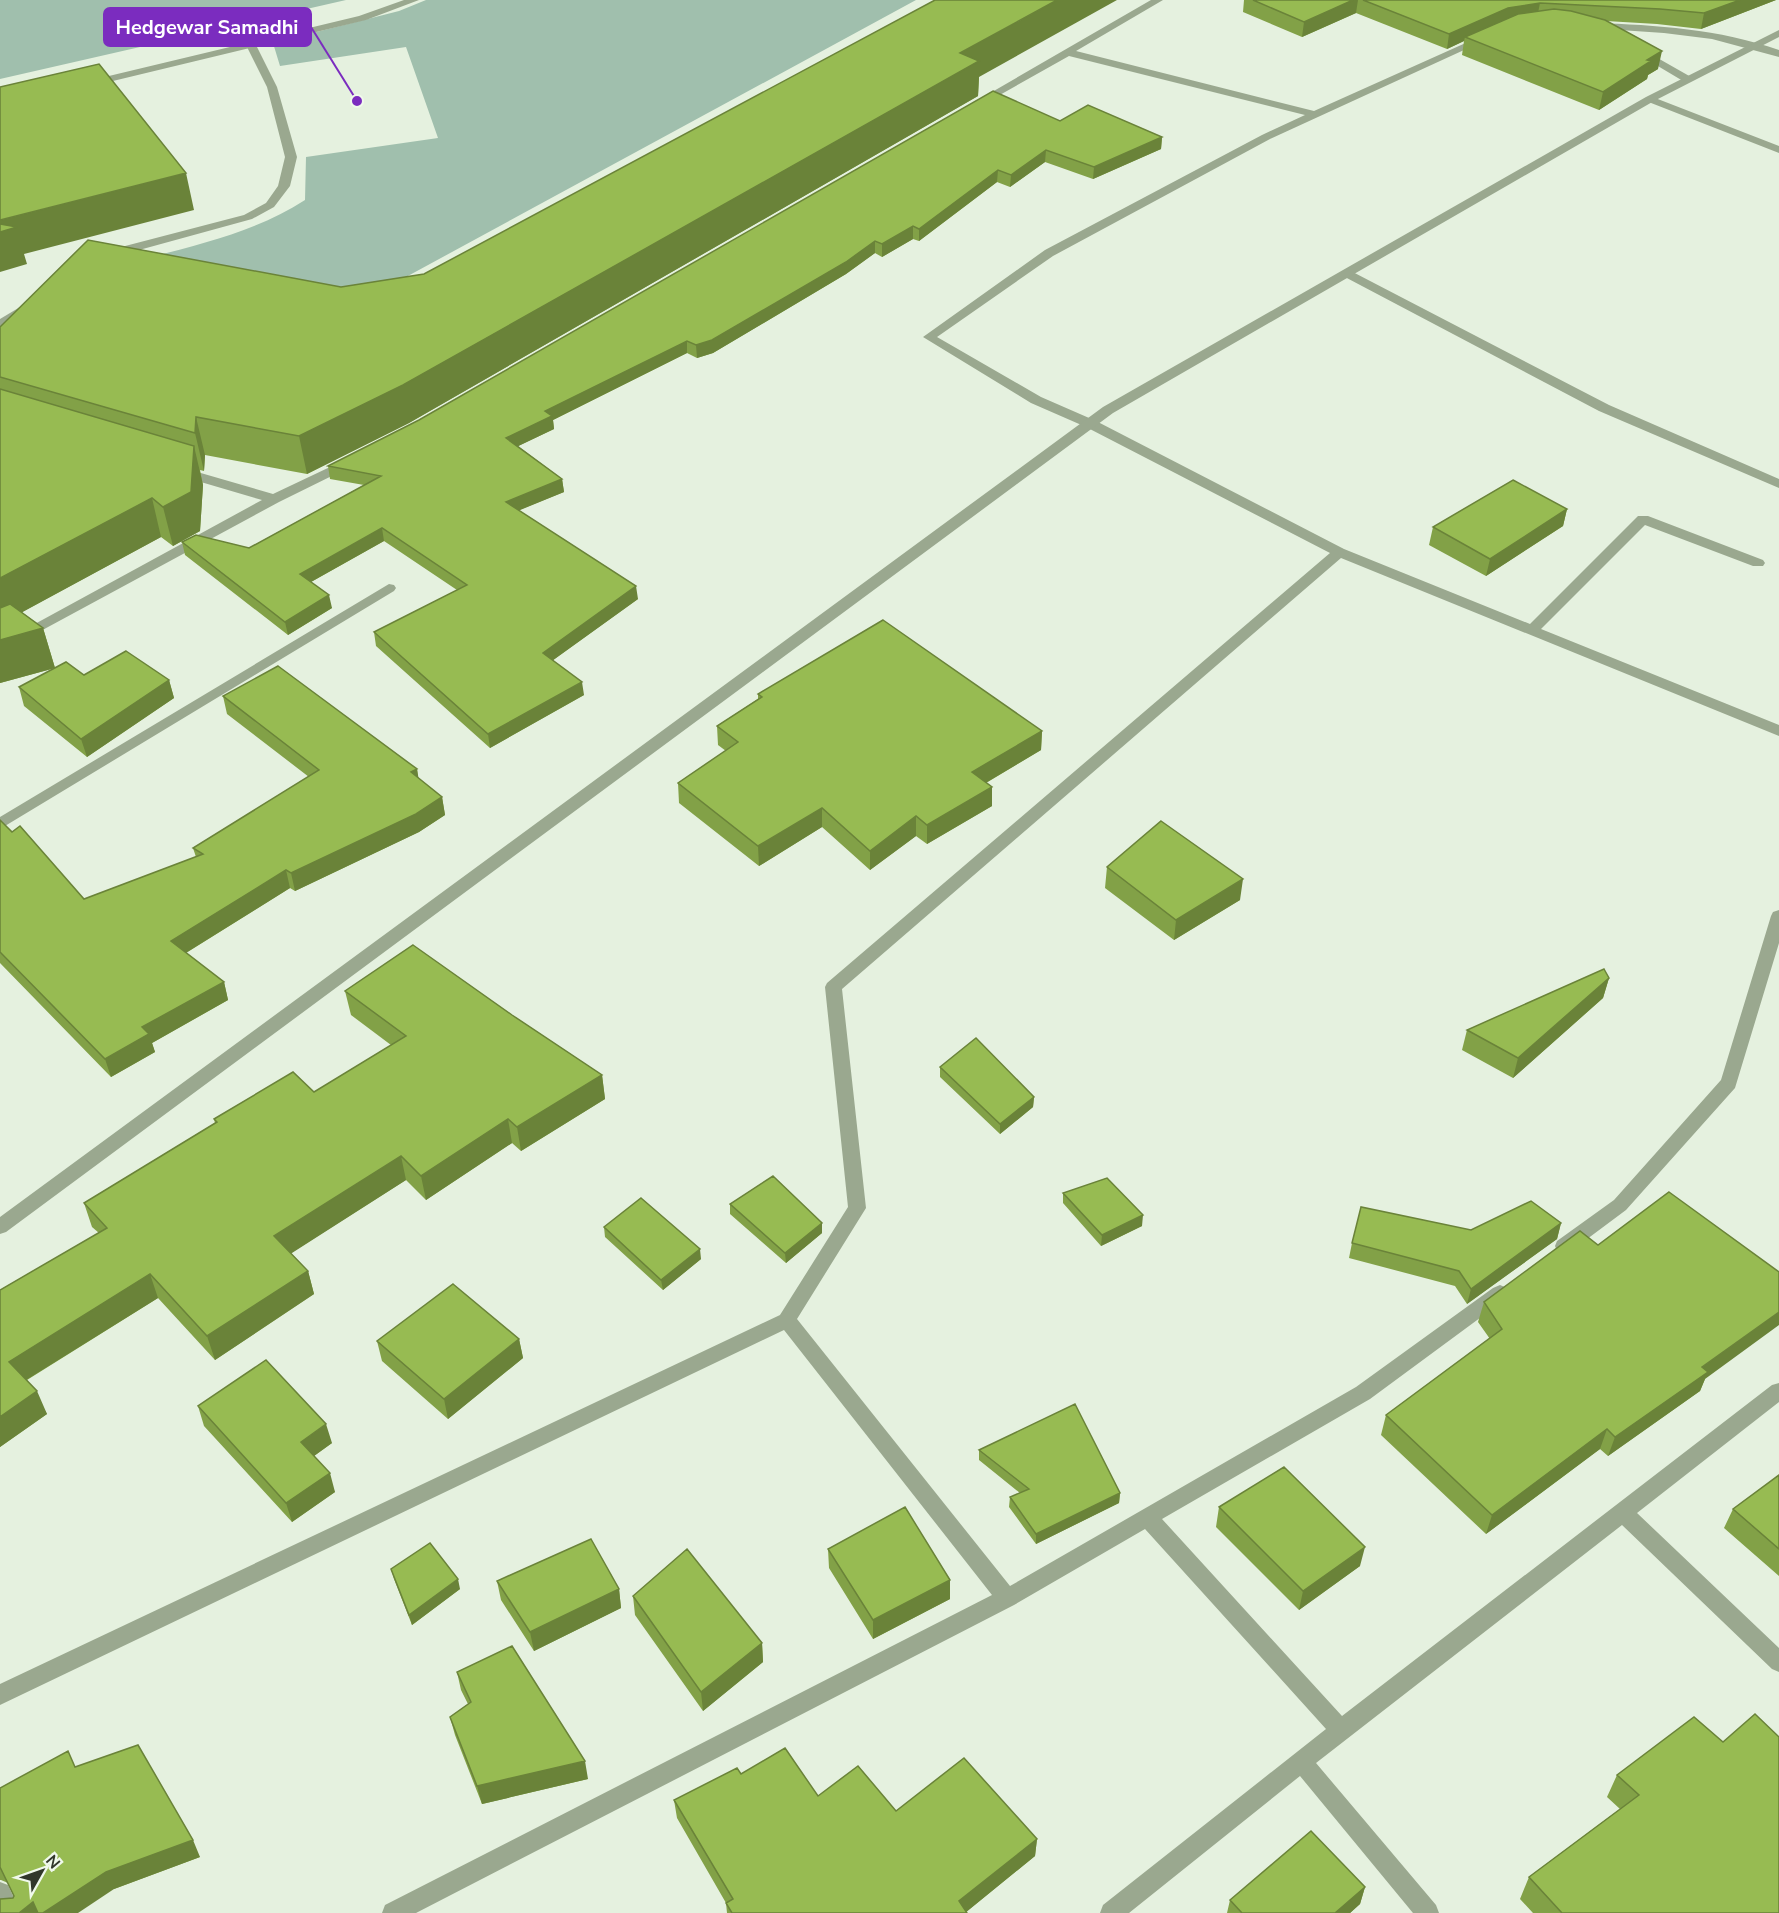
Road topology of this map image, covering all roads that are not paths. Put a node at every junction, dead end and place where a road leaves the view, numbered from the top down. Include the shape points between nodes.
1 (414, 0) edge
2 (1158, 0) edge
3 (1499, 31) edge
4 (1779, 33) edge
5 (1754, 44) junction
6 (251, 45) junction
7 (1067, 52) junction
8 (1779, 54) edge
9 (1687, 79) junction
10 (80, 86) edge
11 (1650, 99) junction
12 (964, 111) edge
13 (1313, 114) junction
14 (1779, 150) edge
15 (99, 258) edge
16 (1347, 273) junction
17 (35, 301) edge
18 (0, 324) edge
19 (1091, 423) junction
20 (365, 453) edge
21 (171, 468) edge
22 (1779, 484) edge
23 (274, 499) junction
24 (1339, 552) junction
25 (1758, 563) dead end
26 (389, 588) dead end
27 (1532, 630) junction
28 (0, 649) edge
29 (1779, 731) edge
30 (0, 824) edge
31 (1779, 916) edge
32 (0, 1227) edge
33 (1544, 1261) edge
34 (1515, 1281) edge
35 (787, 1320) junction
36 (1779, 1391) edge
37 (1622, 1512) junction
38 (1146, 1516) junction
39 (1007, 1598) junction
40 (1779, 1662) edge
41 (0, 1695) edge
42 (1341, 1730) junction
43 (1302, 1762) junction
44 (0, 1893) edge
45 (10, 1913) edge
46 (393, 1913) edge
47 (1111, 1913) edge
48 (1428, 1913) edge

1 - 6 street via 362,18
2 - 7 street
3 - 13 street
4 - 5 street
5 - 8 street
5 - 9 street
5 - 9 street via 1645,27 1582,25 1622,42
6 - 10 street
6 - 15 street via 272,87 291,158 284,186 270,205 248,217
7 - 12 street
7 - 13 street
9 - 11 street
11 - 14 street
11 - 16 street
13 - 19 street via 1050,253 929,337 1036,400
16 - 19 street
16 - 22 street via 1604,408
17 - 18 street
19 - 24 street
19 - 32 street
20 - 23 street
21 - 23 street
23 - 28 street
24 - 27 street
24 - 35 street via 833,987 857,1208
25 - 27 street via 1643,519
26 - 30 street
27 - 29 street
31 - 33 street via 1729,1083 1620,1205
34 - 38 street via 1363,1393
35 - 39 street
35 - 41 street
36 - 37 street
37 - 40 street
37 - 42 street
38 - 39 street
38 - 42 street
39 - 46 street
42 - 43 street
43 - 47 street
43 - 48 street
44 - 45 street

